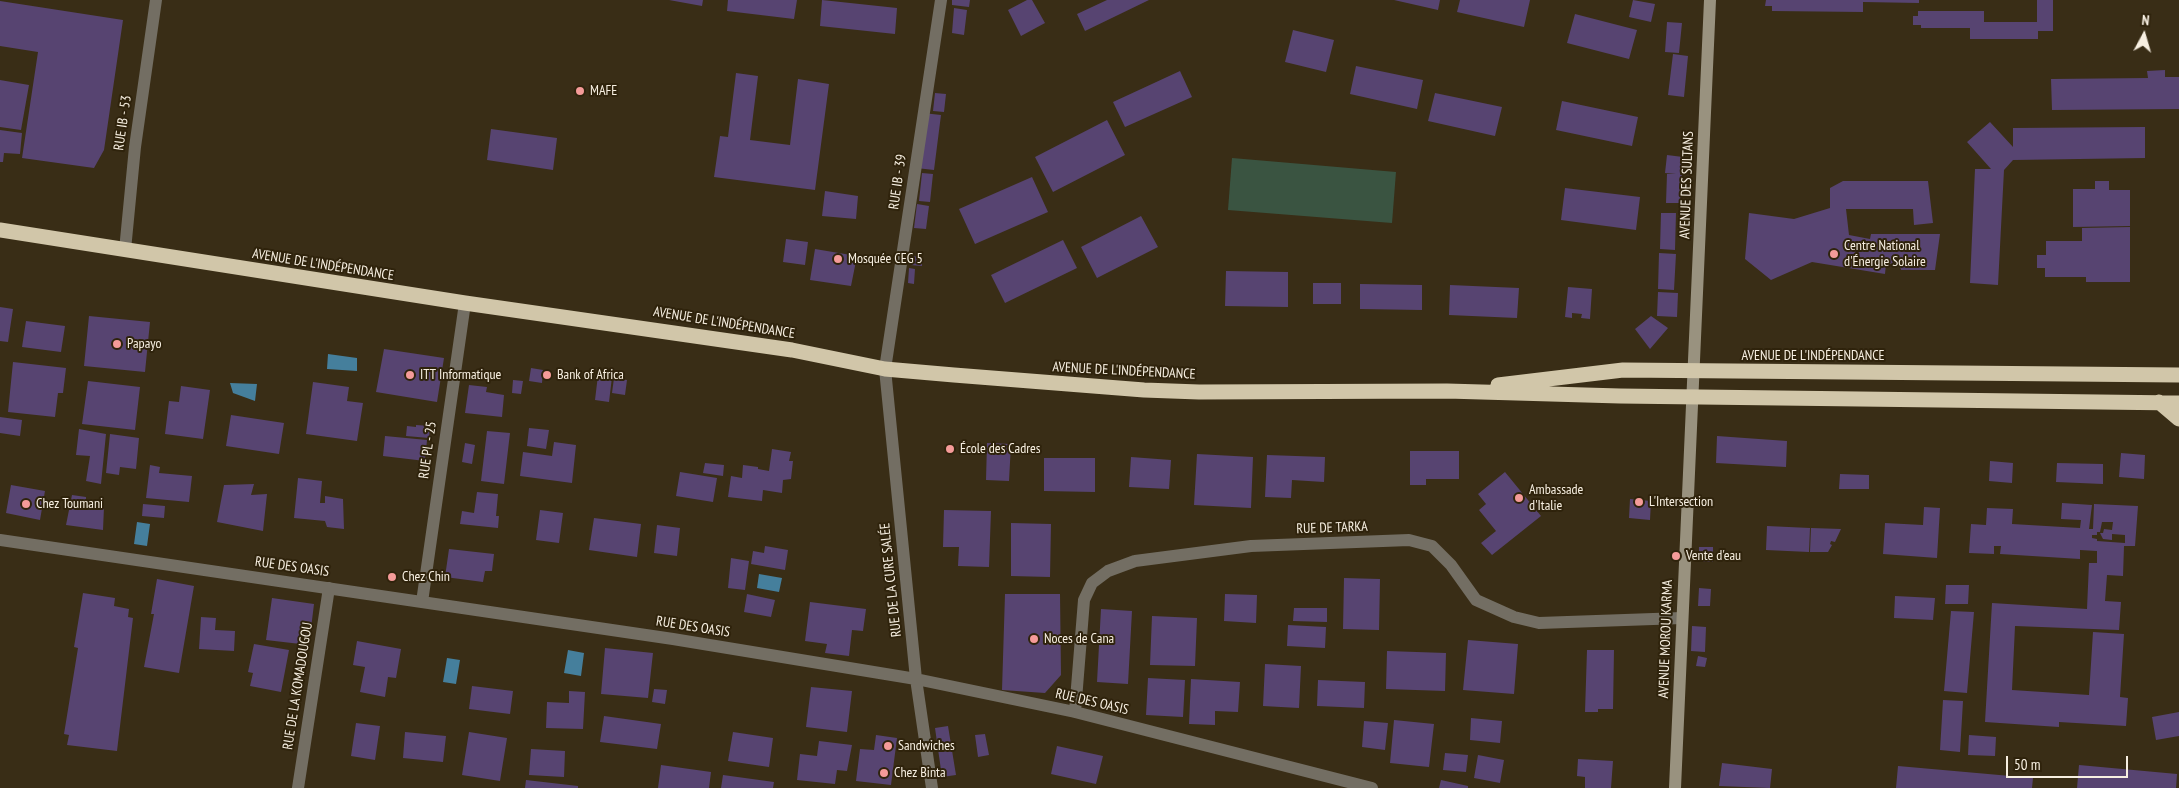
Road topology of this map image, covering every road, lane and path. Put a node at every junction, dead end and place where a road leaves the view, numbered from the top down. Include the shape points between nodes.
1 (156, 0) edge
2 (941, 0) edge
3 (1710, 0) edge
4 (0, 230) edge
5 (125, 250) junction
6 (465, 303) junction
7 (2179, 366) edge
8 (886, 369) junction
9 (1694, 371) junction
10 (2163, 374) junction
11 (2179, 375) edge
12 (1447, 391) junction
13 (1693, 397) junction
14 (2159, 402) junction
15 (2179, 403) edge
16 (2179, 419) edge
17 (0, 540) edge
18 (329, 588) junction
19 (422, 602) junction
20 (1682, 618) junction
21 (916, 679) junction
22 (1075, 712) junction
23 (298, 788) edge
24 (932, 788) edge
25 (1372, 788) edge
26 (1675, 788) edge

1 - 5 street, RUE IB - 53 via 134,147
2 - 8 street, RUE IB - 39
3 - 9 street, AVENUE DES SULTANS
4 - 5 highway, AVENUE DE L'INDÉPENDANCE
5 - 6 highway, AVENUE DE L'INDÉPENDANCE
6 - 8 highway, AVENUE DE L'INDÉPENDANCE via 792,350
6 - 19 street, RUE PL - 25
7 - 10 highway
8 - 12 highway, AVENUE DE L'INDÉPENDANCE via 1153,390
8 - 21 street, RUE DE LA CURE SALÉE
9 - 10 highway, AVENUE DE L'INDÉPENDANCE
9 - 12 highway, AVENUE DE L'INDÉPENDANCE via 1623,370
9 - 13 street, AVENUE MOROU KARMA
10 - 11 highway, AVENUE DE L'INDÉPENDANCE
12 - 13 highway, AVENUE DE L'INDÉPENDANCE
13 - 14 highway, AVENUE DE L'INDÉPENDANCE
13 - 20 street, AVENUE MOROU KARMA
14 - 15 highway, AVENUE DE L'INDÉPENDANCE
14 - 16 highway
17 - 18 street, RUE DES OASIS
18 - 19 street, RUE DES OASIS
18 - 23 street, RUE DE LA KOMADOUGOU
19 - 21 street, RUE DES OASIS
20 - 22 street, RUE DE TARKA via 1539,623 1514,617 1476,600 1432,546 1410,540 1251,546 1135,560 1108,571 1092,583 1084,600
20 - 26 street, AVENUE MOROU KARMA
21 - 22 street, RUE DES OASIS
21 - 24 street, RUE DE LA CURE SALÉE
22 - 25 street, RUE DES OASIS

